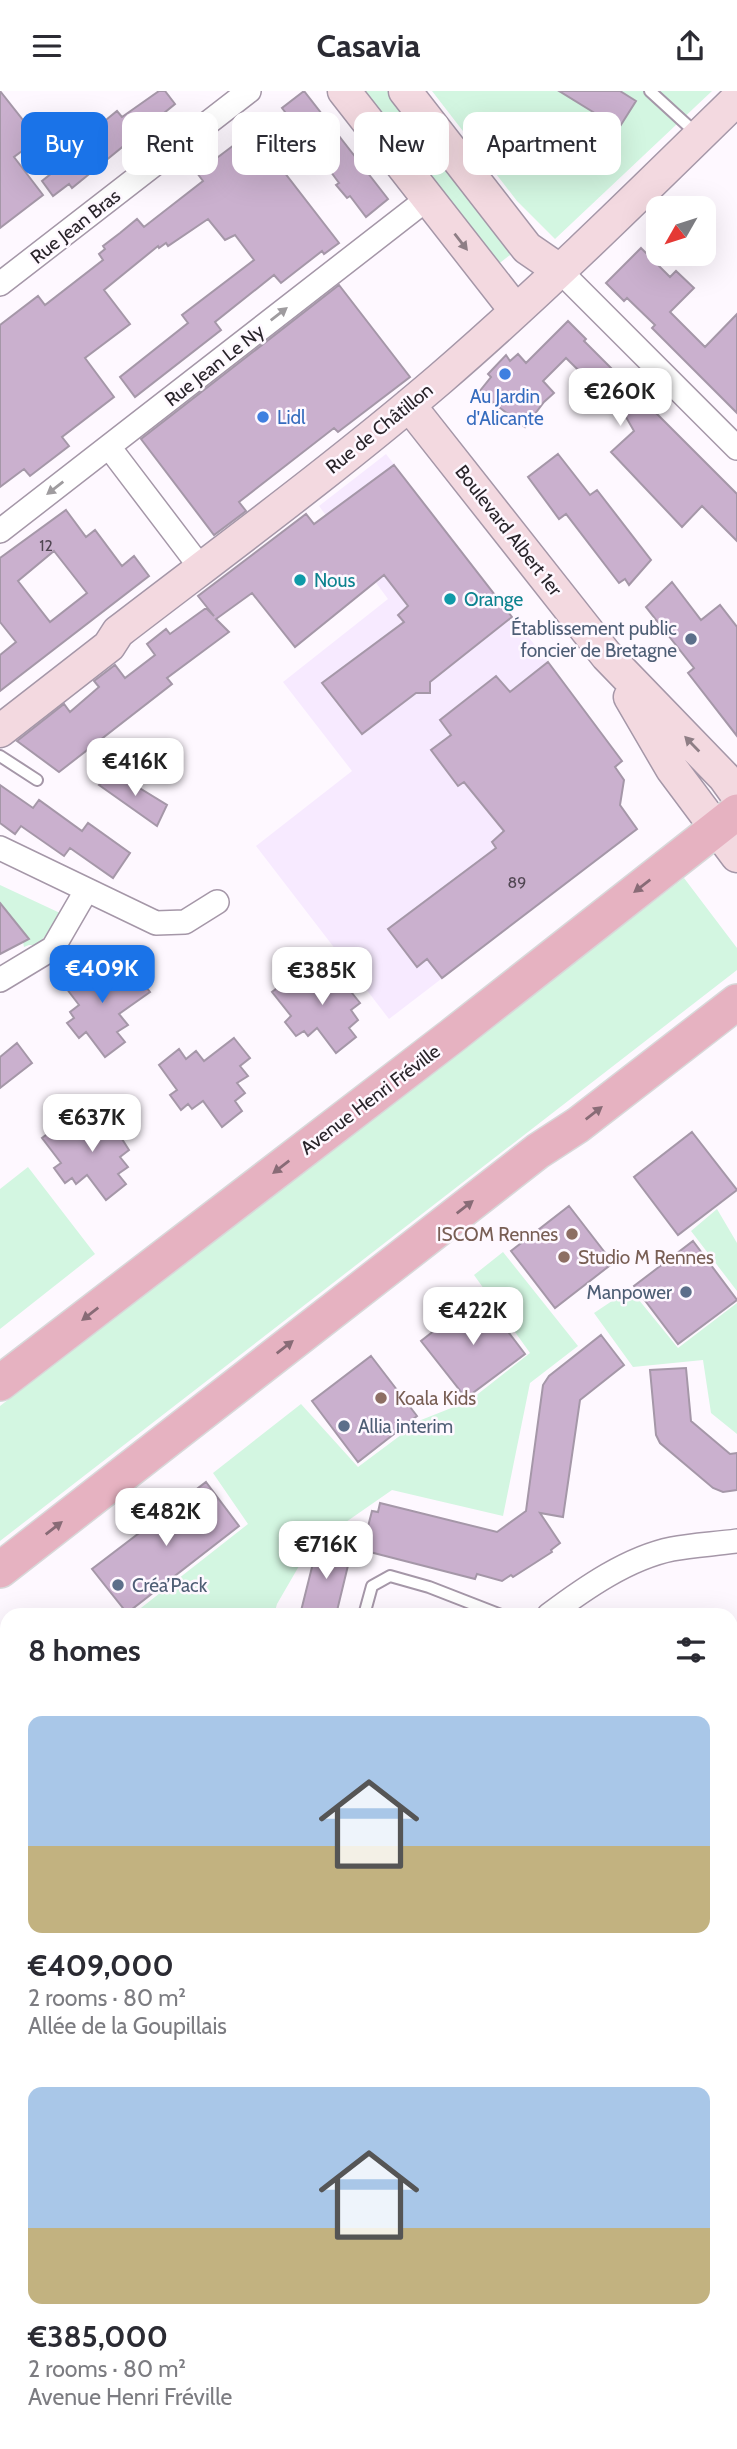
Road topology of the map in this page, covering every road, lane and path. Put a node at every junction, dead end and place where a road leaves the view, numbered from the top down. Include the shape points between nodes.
1 (250, 91) edge
2 (344, 91) edge
3 (405, 91) edge
4 (650, 91) edge
5 (737, 99) edge
6 (699, 136) junction
7 (428, 199) junction
8 (559, 270) junction
9 (0, 284) edge
10 (516, 311) junction
11 (409, 405) junction
12 (109, 447) junction
13 (737, 448) edge
14 (0, 531) edge
15 (201, 568) junction
16 (607, 656) junction
17 (0, 730) edge
18 (0, 756) edge
19 (37, 780) dead end
20 (737, 795) edge
21 (727, 820) edge
22 (0, 848) edge
23 (737, 856) edge
24 (86, 891) junction
25 (217, 902) dead end
26 (0, 980) edge
27 (737, 1002) edge
28 (0, 1383) edge
29 (737, 1541) edge
30 (0, 1570) edge
31 (366, 1608) edge
32 (483, 1608) edge
33 (558, 1608) edge

1 - 9 street, Rue Jean Bras
2 - 7 street
3 - 8 street via 527,248
4 - 6 lane
5 - 6 street, Rue de Châtillon
6 - 8 street, Rue de Châtillon
7 -> 10 street
12 -> 7 street, Rue Jean Le Ny
8 - 10 street, Rue de Châtillon
8 - 13 street
10 - 11 street, Rue de Châtillon
11 - 15 street, Rue de Châtillon
11 - 16 street, Boulevard Albert 1er
12 -> 14 street, Rue Jean Le Ny
12 - 15 street
15 - 17 street, Rue de Châtillon
20 -> 16 street, Boulevard Albert 1er
16 - 21 street, Boulevard Albert 1er via 672,769
18 - 19 lane
21 - 23 street, Boulevard Albert 1er
21 -> 28 main road, Avenue Henri Fréville
22 - 24 street
24 - 25 street via 156,923 185,922
24 - 26 street via 53,948
30 -> 27 main road
29 - 33 street via 671,1549 632,1562
31 - 32 lane via 372,1586 390,1576

